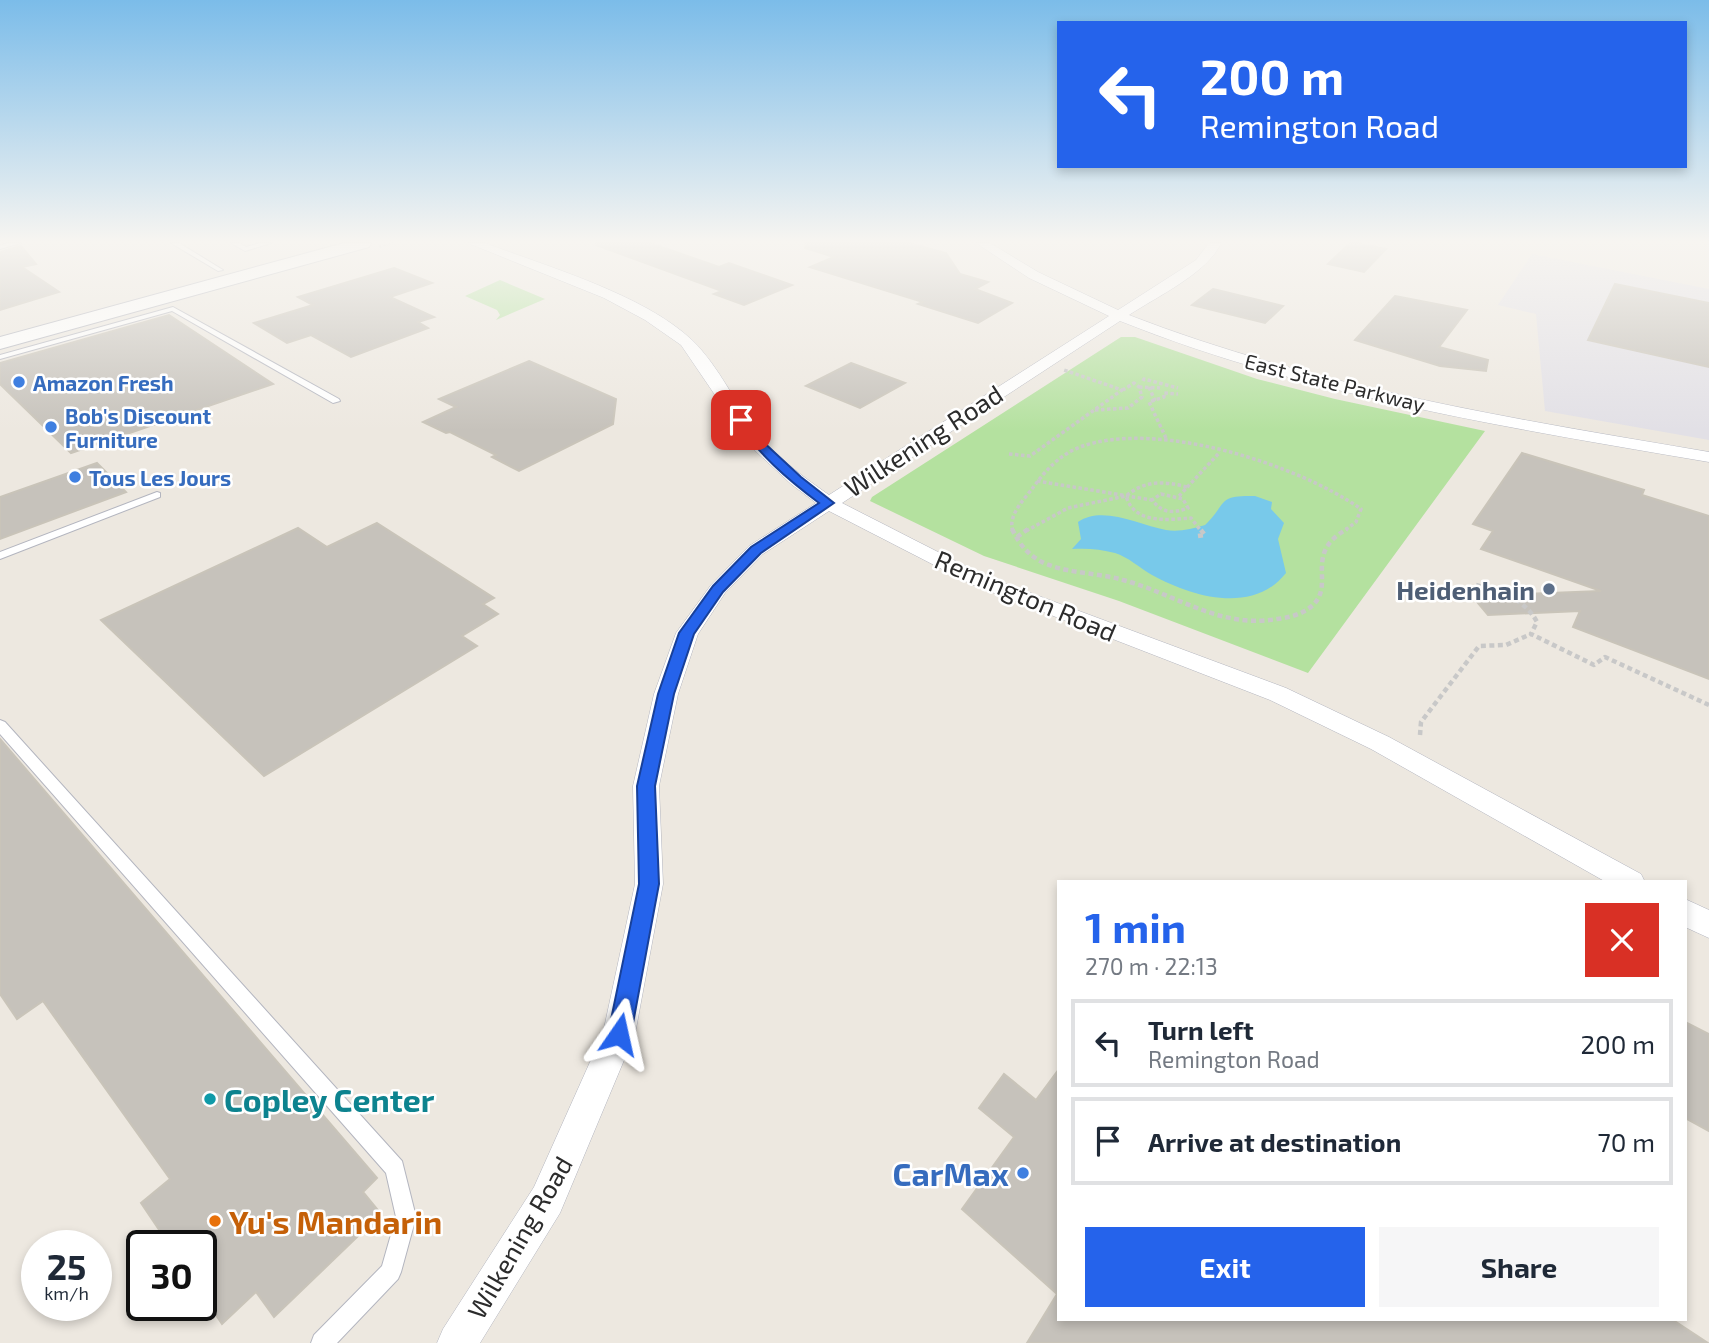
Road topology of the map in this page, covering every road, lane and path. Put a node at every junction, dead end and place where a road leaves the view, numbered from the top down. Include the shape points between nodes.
1 (85, 306) edge
2 (135, 306) edge
3 (629, 306) edge
4 (1096, 306) edge
5 (1131, 306) edge
6 (1116, 315) junction
7 (0, 328) edge
8 (0, 343) edge
9 (0, 357) edge
10 (1063, 369) dead end
11 (1139, 387) junction
12 (1149, 387) junction
13 (1163, 388) junction
14 (1178, 388) dead end
15 (1122, 390) junction
16 (1164, 393) junction
17 (1178, 394) dead end
18 (336, 401) dead end
19 (1155, 401) junction
20 (1094, 410) junction
21 (1166, 439) junction
22 (1220, 452) junction
23 (1009, 454) dead end
24 (1709, 457) edge
25 (1037, 481) junction
26 (1187, 487) junction
27 (157, 495) dead end
28 (1126, 496) junction
29 (1179, 496) junction
30 (1152, 500) junction
31 (828, 503) junction
32 (1198, 536) dead end
33 (1017, 537) junction
34 (0, 556) edge
35 (1476, 585) dead end
36 (1531, 634) junction
37 (1709, 705) edge
38 (0, 725) edge
39 (1420, 735) dead end
40 (1627, 880) edge
41 (1687, 913) edge
42 (1709, 925) edge
43 (322, 1343) edge
44 (457, 1343) edge

1 - 7 main road
2 - 8 main road
3 - 31 street, Remington Road via 686,342 755,441
4 - 6 street, East State Parkway
5 - 6 street, Wilkening Road
6 - 24 street, East State Parkway via 1193,345 1282,371 1498,421
6 - 31 street, Wilkening Road
9 - 18 lane via 173,309
10 - 15 path
11 - 12 path
11 - 15 path via 1134,383
11 - 20 path via 1142,397 1132,406
12 - 13 path
12 - 13 path via 1144,379
12 - 19 path
13 - 14 path
13 - 16 path
15 - 20 path
16 - 17 path
16 - 19 path
19 - 21 path via 1149,402
20 - 23 path via 1030,456
21 - 22 path
21 - 25 path via 1084,444 1056,460
22 - 26 path
22 - 33 path via 1318,484 1361,509 1355,526 1328,542 1320,593 1307,610 1277,620 1226,621 1140,584 1041,561 1021,547
25 - 28 path
25 - 33 path via 1012,518
26 - 28 path via 1140,484
26 - 29 path
27 - 34 lane
28 - 30 path
28 - 32 path via 1131,509 1155,519 1191,517 1205,535
28 - 33 path via 1062,509
29 - 30 path via 1161,494
29 - 30 path via 1188,508 1176,513 1158,509
31 - 40 street, Remington Road via 978,580 1278,694 1380,743
31 - 44 street, Wilkening Road via 756,550 718,589 687,633 666,694 646,786 649,884 619,1034 547,1200
35 - 36 path via 1507,593 1530,607 1536,622
36 - 37 path via 1594,665 1605,657
36 - 39 path via 1515,645 1479,646 1421,722
38 - 43 lane via 395,1168 406,1217 391,1272
41 - 42 street

